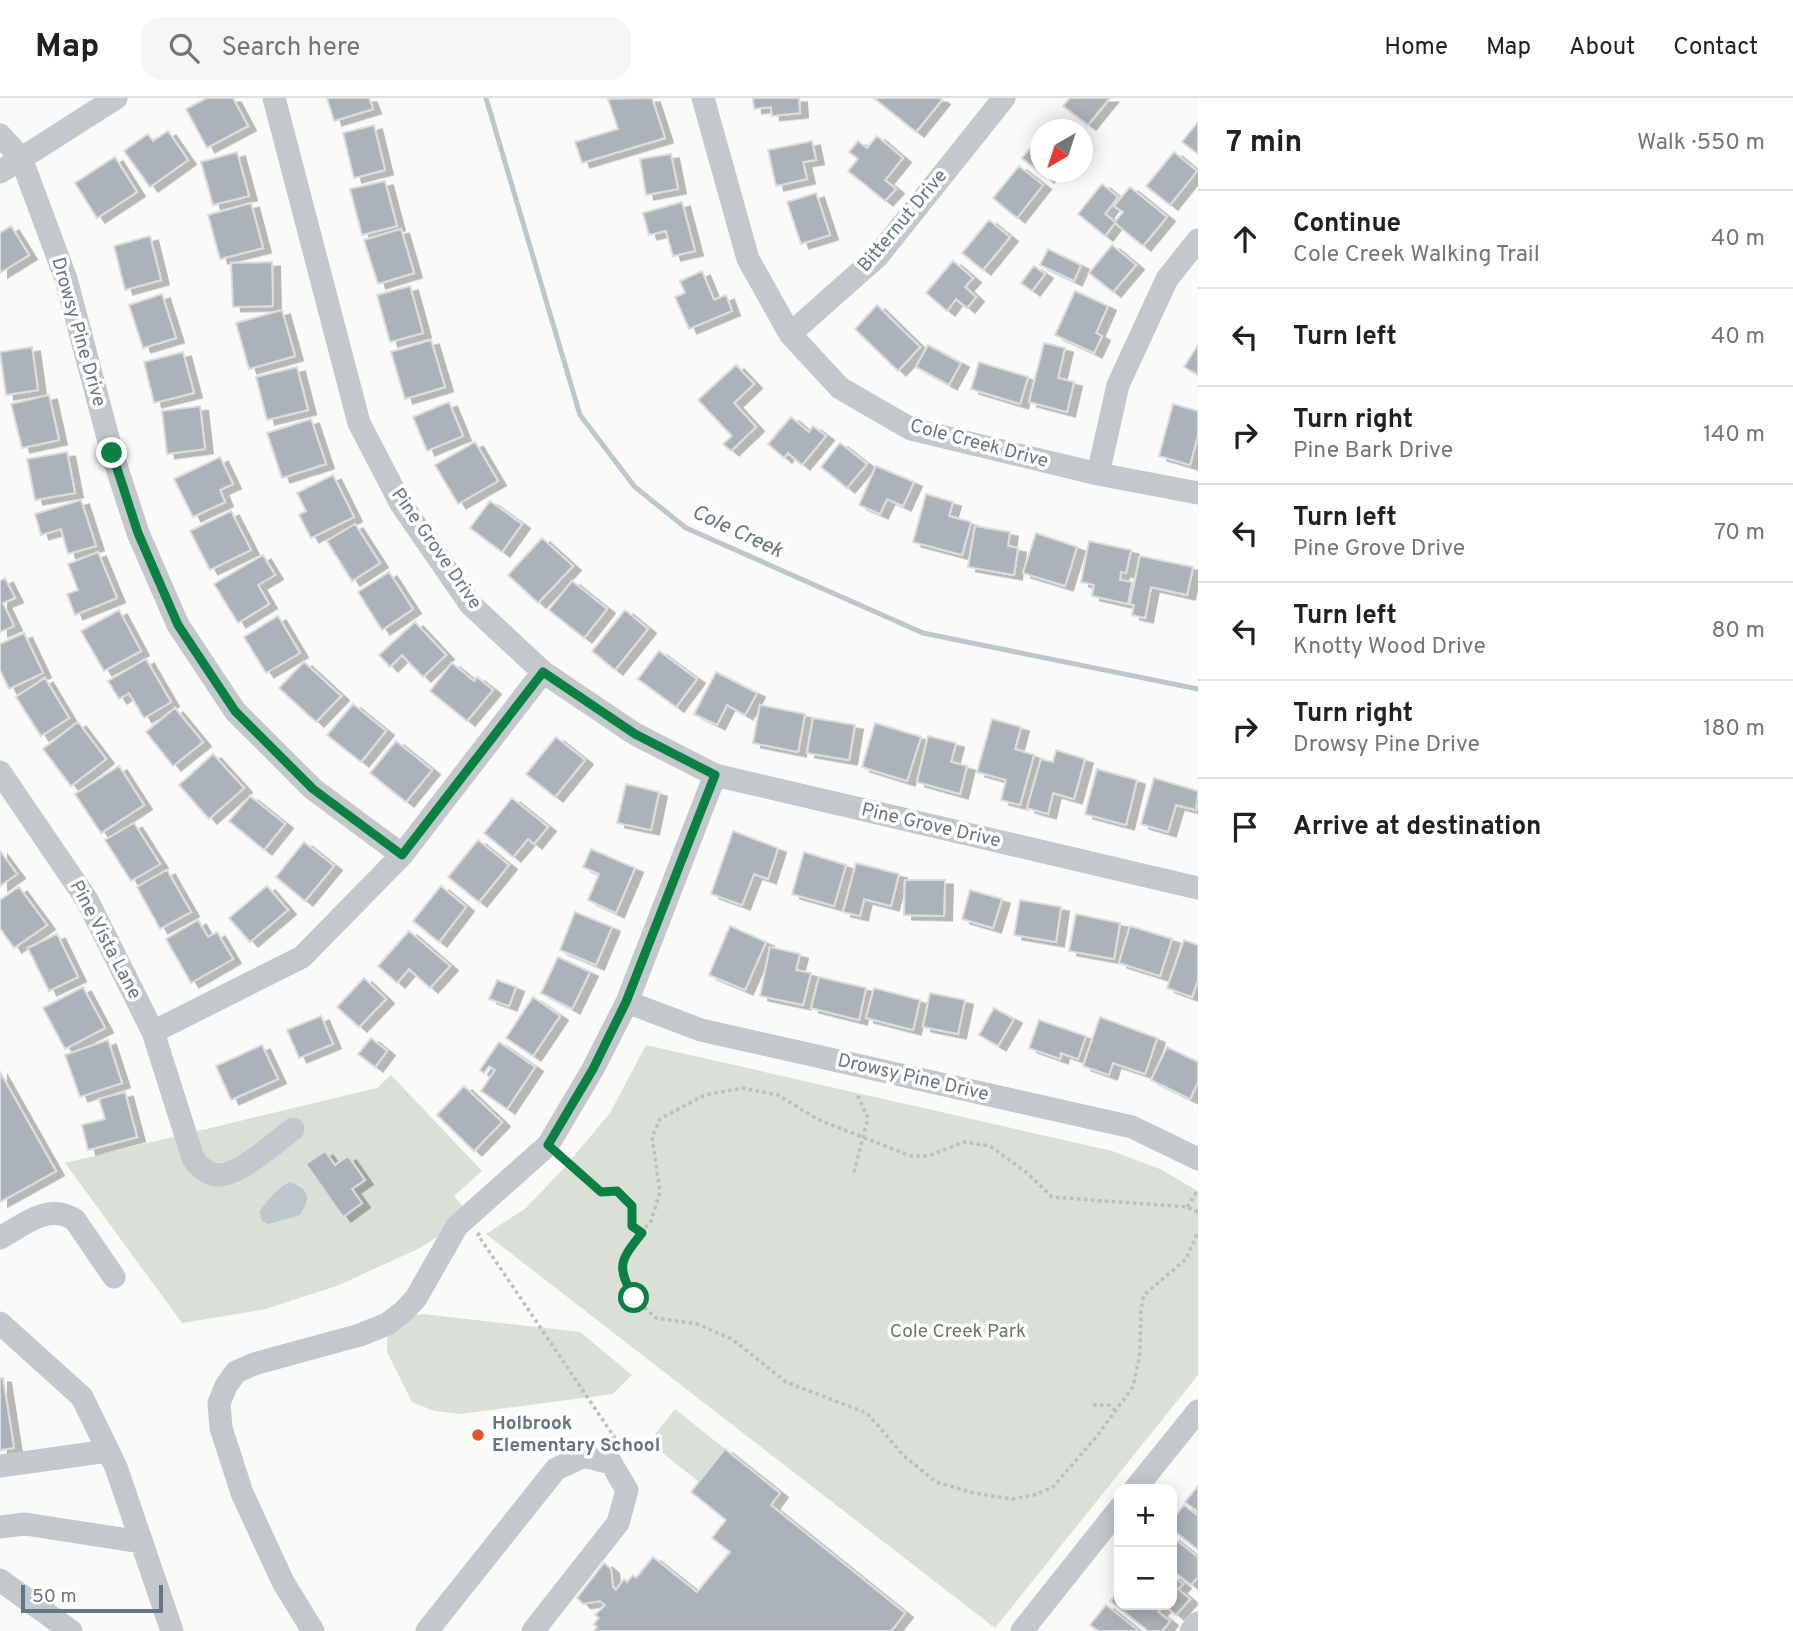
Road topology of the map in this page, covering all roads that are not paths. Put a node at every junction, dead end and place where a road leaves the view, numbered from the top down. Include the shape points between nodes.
1 (116, 98) edge
2 (274, 98) edge
3 (703, 98) edge
4 (1004, 98) edge
5 (0, 135) edge
6 (21, 158) junction
7 (0, 172) edge
8 (1198, 240) edge
9 (790, 334) junction
10 (1098, 474) junction
11 (1198, 493) edge
12 (543, 672) junction
13 (0, 772) edge
14 (715, 775) junction
15 (402, 855) junction
16 (1198, 888) edge
17 (626, 1002) junction
18 (153, 1032) junction
19 (293, 1129) dead end
20 (1198, 1159) edge
21 (0, 1238) edge
22 (114, 1277) dead end
23 (0, 1323) edge
24 (1198, 1411) edge
25 (108, 1451) junction
26 (0, 1466) edge
27 (1139, 1484) edge
28 (1114, 1515) edge
29 (0, 1527) edge
30 (141, 1542) junction
31 (0, 1580) edge
32 (1198, 1623) edge
33 (71, 1631) edge
34 (172, 1631) edge
35 (313, 1631) edge
36 (428, 1631) edge
37 (533, 1631) edge
38 (1021, 1631) edge
39 (1191, 1631) edge

1 - 6 street
2 - 12 street, Pine Grove Drive via 359,423 401,504 470,604
3 - 9 street, Cole Creek Drive via 748,260
4 - 9 street, Bitternut Drive via 877,257
5 - 6 street, Drowsy Pine Drive
6 - 7 street
6 - 15 street, Drowsy Pine Drive via 66,279 138,533 178,625 235,711 313,789
8 - 10 street via 1167,279 1118,385
9 - 10 street, Cole Creek Drive via 840,388 911,429
10 - 11 street, Cole Creek Drive
12 - 14 street, Pine Grove Drive via 635,734
12 - 15 street
13 - 18 street, Pine Vista Lane via 87,900
14 - 16 street, Pine Grove Drive
14 - 17 street
15 - 18 street via 302,957
17 - 20 street, Drowsy Pine Drive via 701,1030 1132,1127
17 - 35 street via 548,1145 457,1226 416,1298 387,1324 254,1364 236,1372 226,1386 219,1403 221,1428 242,1493 283,1582
18 - 19 street, Pine Vista Lane via 197,1165 211,1174 236,1170
21 - 22 street via 38,1216 66,1213
23 - 25 street via 82,1397
24 - 27 street
25 - 26 street
25 - 30 street
28 - 38 street
29 - 30 street via 24,1524
30 - 34 street
31 - 33 street
32 - 39 street
36 - 37 street via 556,1469 584,1456 611,1463 628,1490 618,1523

